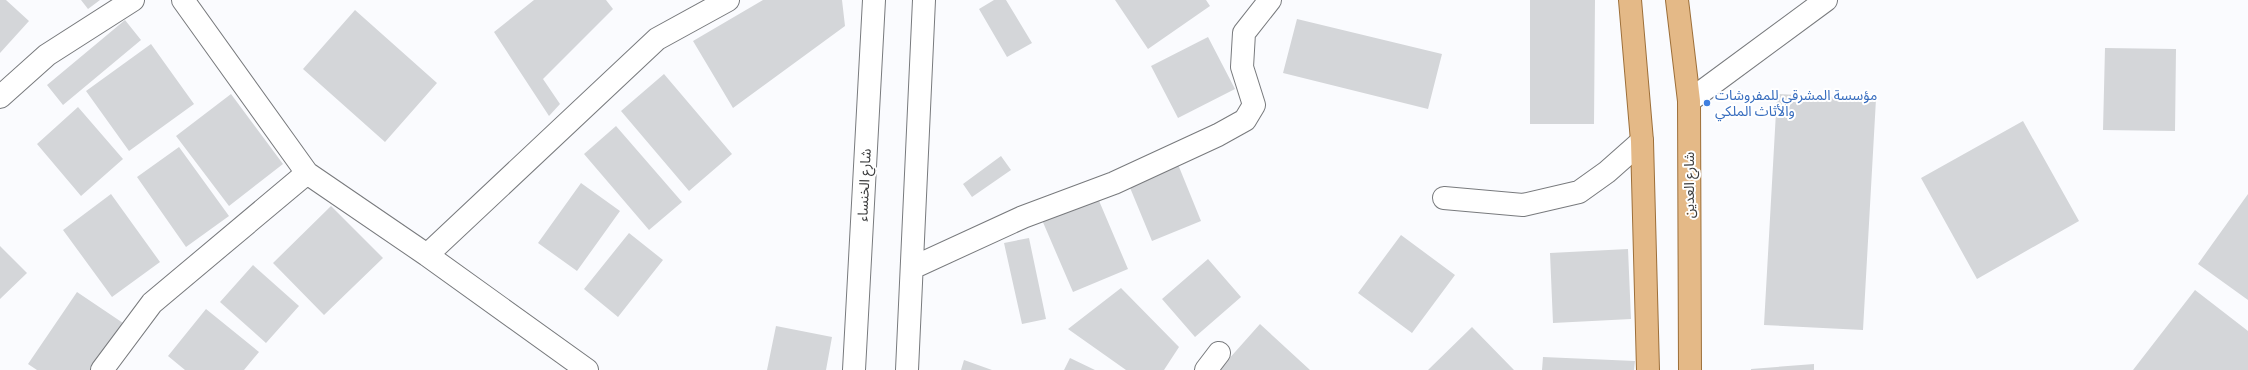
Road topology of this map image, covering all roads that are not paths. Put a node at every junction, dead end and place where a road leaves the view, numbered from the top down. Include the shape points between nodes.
1 (133, 0) edge
2 (183, 0) edge
3 (728, 0) edge
4 (874, 0) edge
5 (924, 0) edge
6 (1270, 0) edge
7 (1630, 0) edge
8 (1677, 0) edge
9 (1826, 0) edge
10 (0, 97) edge
11 (1689, 101) junction
12 (1642, 141) junction
13 (307, 173) junction
14 (1444, 198) dead end
15 (427, 255) junction
16 (912, 268) junction
17 (1219, 353) dead end
18 (102, 370) edge
19 (587, 370) edge
20 (854, 370) edge
21 (907, 370) edge
22 (1206, 370) edge
23 (1648, 370) edge
24 (1690, 370) edge

1 - 10 street via 47,55
2 - 13 street
3 - 15 street via 657,39
4 - 20 street, شارع الخنساء
5 - 16 street
6 - 16 street via 1244,33 1242,67 1254,105 1245,120 1114,183 1023,217
7 - 12 main road
8 - 11 main road, شارع العدين
9 - 11 street
11 - 24 main road, شارع العدين
12 - 14 street via 1607,172 1579,192 1523,205
12 - 23 main road
13 - 15 street
13 - 18 street via 152,303
15 - 19 street
16 - 21 street
17 - 22 street

